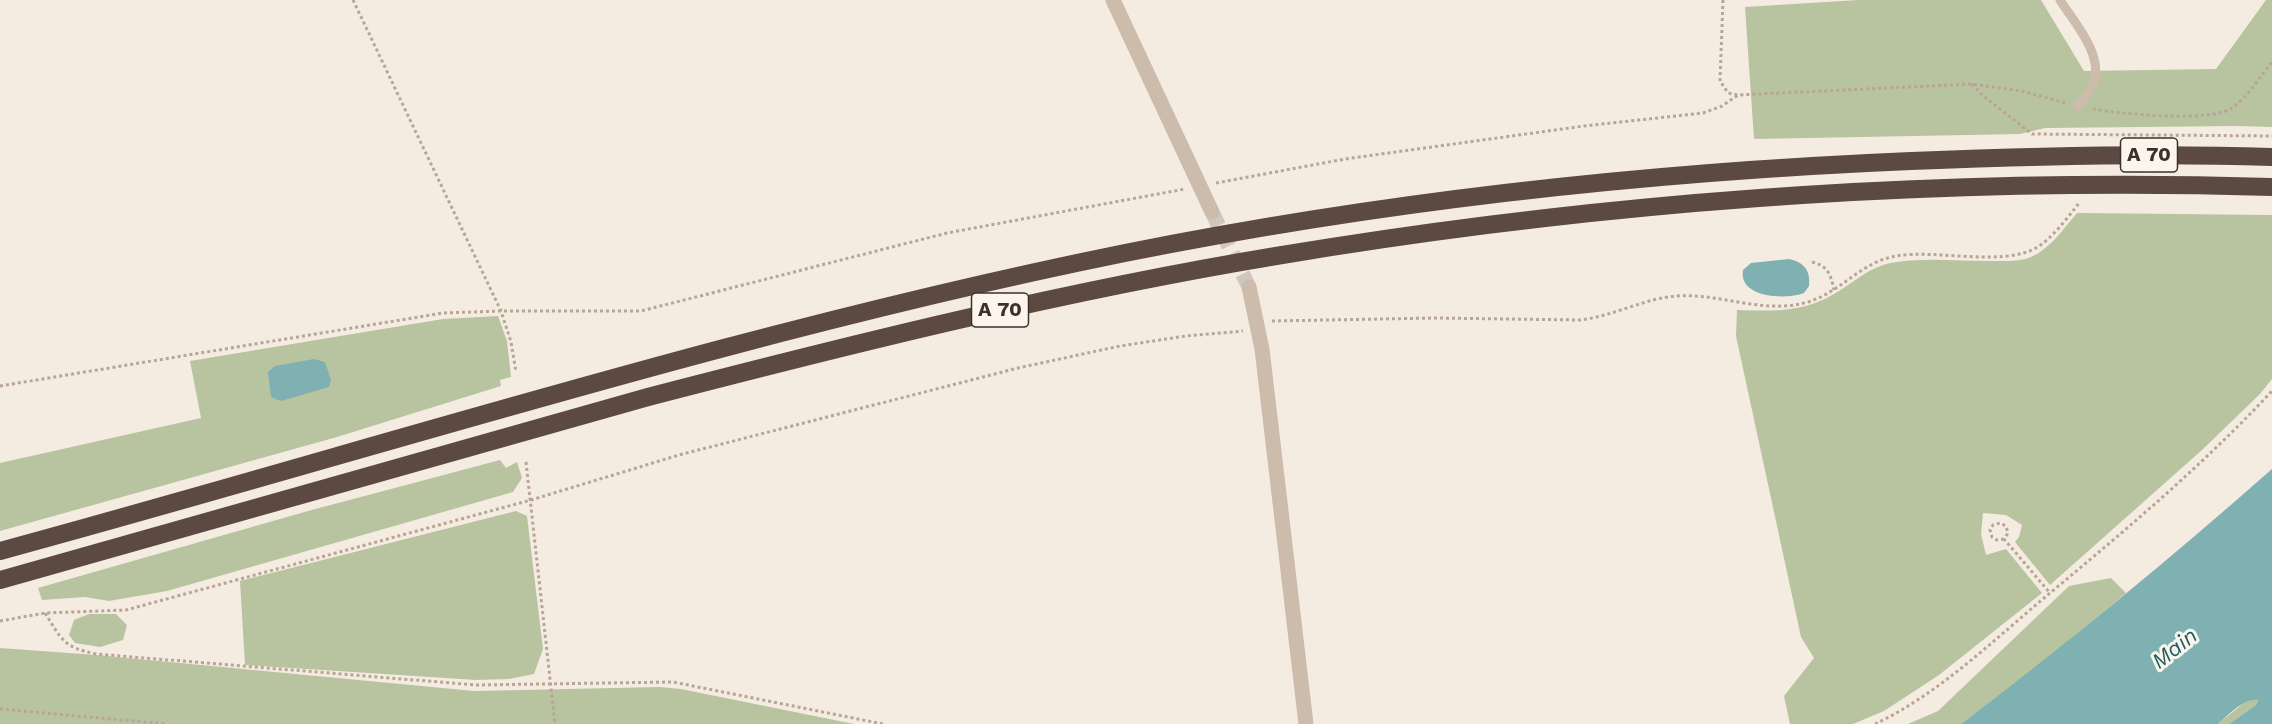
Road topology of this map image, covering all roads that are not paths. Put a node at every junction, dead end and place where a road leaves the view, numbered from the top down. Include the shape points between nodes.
1 (1113, 0) edge
2 (2061, 0) edge
3 (2078, 106) road end
4 (2272, 157) edge
5 (2272, 187) edge
6 (1212, 212) tunnel mouth
7 (1249, 287) tunnel mouth
8 (0, 551) edge
9 (0, 580) edge
10 (1306, 724) edge

1 - 6 street
2 - 3 lane via 2092,51 2095,69 2094,82
4 - 8 highway, A 70 via 2025,157 1832,165 1587,184 1375,211 1129,252 886,307 641,369
5 - 9 highway, A 70 via 2026,185 1828,194 1534,219 1275,256 997,310 648,397
7 - 10 street via 1258,325

